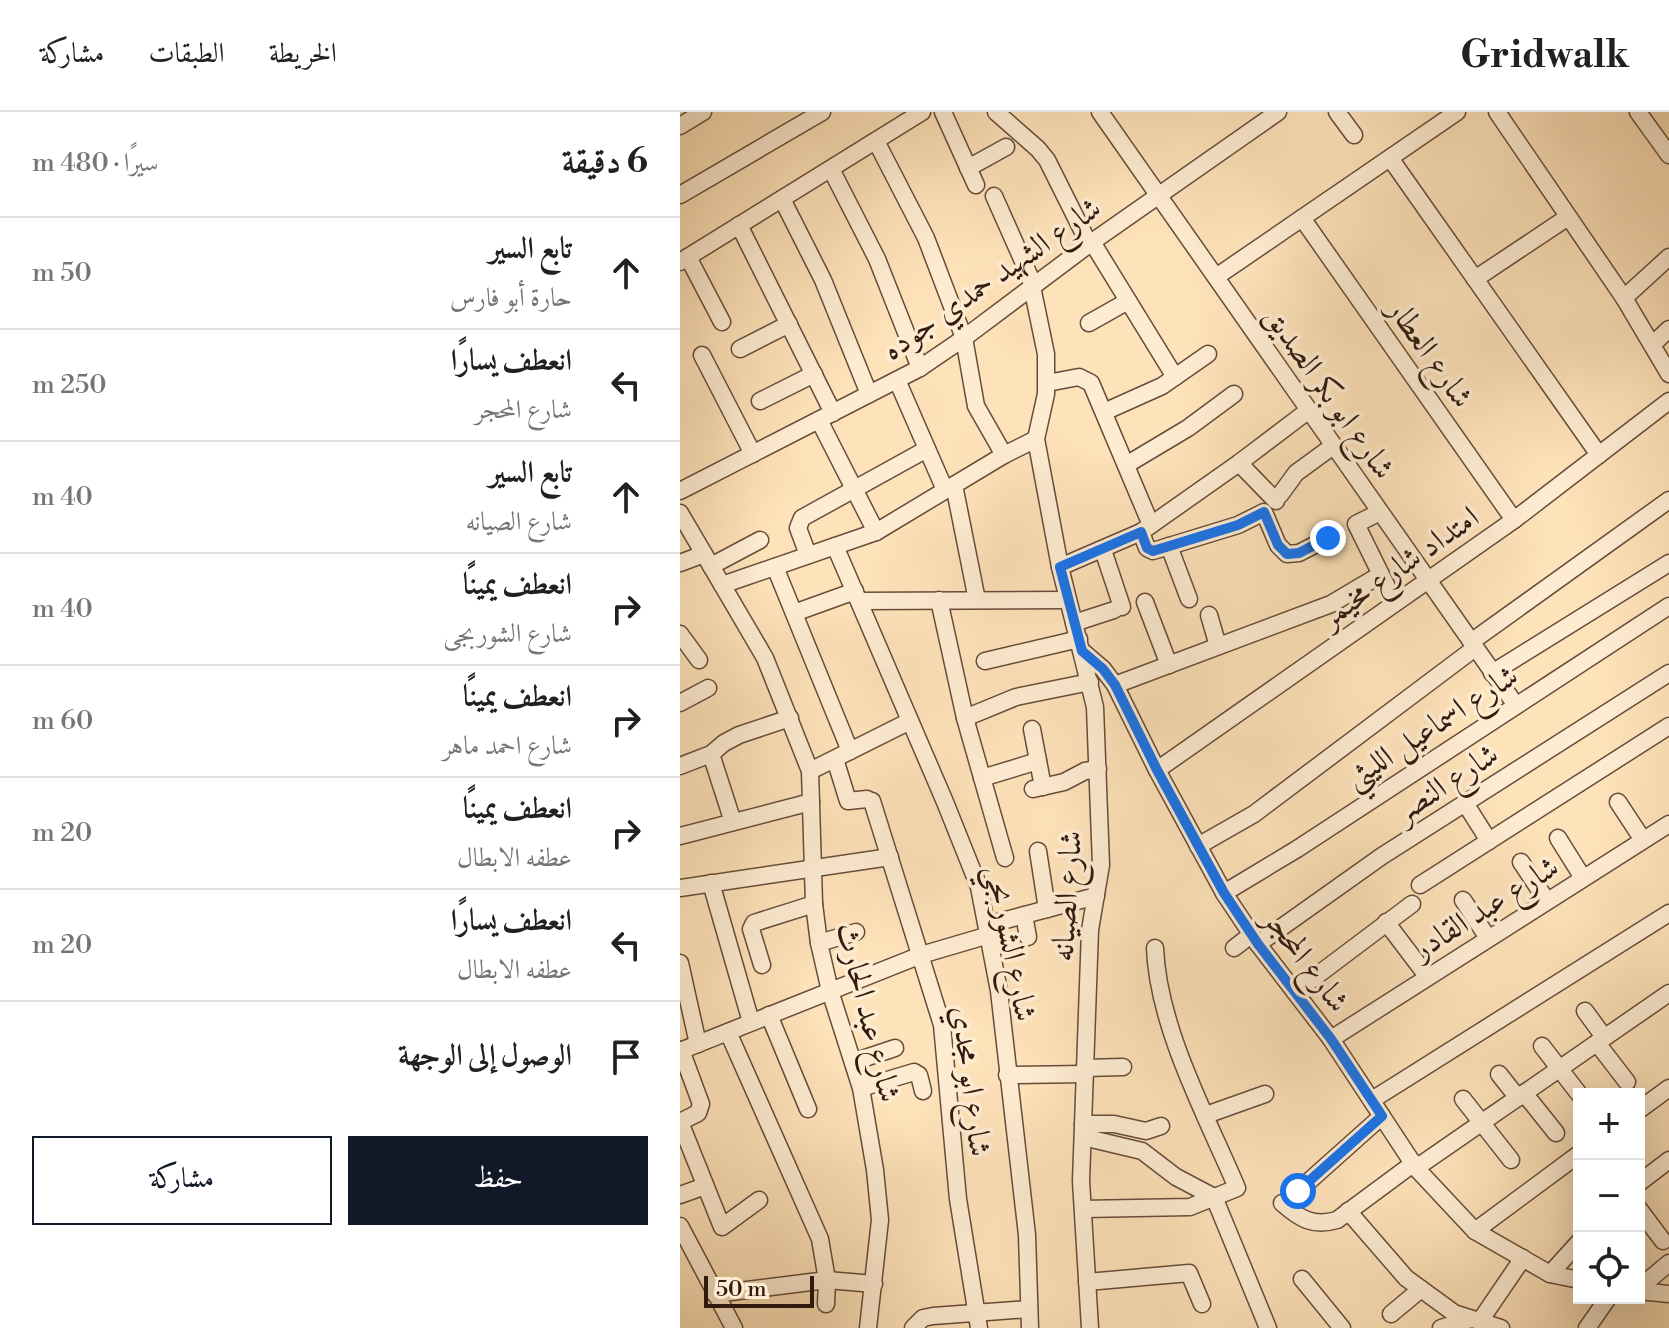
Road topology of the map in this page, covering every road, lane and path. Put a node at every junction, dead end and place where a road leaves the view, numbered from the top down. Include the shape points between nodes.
1 (703, 112) edge
2 (822, 112) edge
3 (922, 112) edge
4 (943, 112) edge
5 (1100, 112) edge
6 (1278, 112) edge
7 (1337, 112) edge
8 (1457, 112) edge
9 (1497, 112) edge
10 (1638, 112) edge
11 (1003, 114) edge
12 (680, 126) edge
13 (1354, 135) dead end
14 (876, 141) junction
15 (1006, 147) dead end
16 (1668, 151) edge
17 (1390, 158) junction
18 (968, 168) junction
19 (831, 169) junction
20 (976, 185) dead end
21 (680, 195) edge
22 (1159, 195) junction
23 (994, 196) dead end
24 (782, 199) junction
25 (1568, 217) junction
26 (1302, 218) junction
27 (739, 225) junction
28 (1090, 243) junction
29 (1669, 257) edge
30 (684, 260) edge
31 (1216, 277) junction
32 (1475, 279) junction
33 (1032, 287) junction
34 (1624, 298) junction
35 (1128, 301) junction
36 (722, 322) dead end
37 (1089, 323) dead end
38 (789, 324) junction
39 (1669, 329) edge
40 (964, 338) junction
41 (1652, 345) junction
42 (740, 349) dead end
43 (1208, 354) dead end
44 (702, 355) dead end
45 (920, 368) junction
46 (1668, 370) edge
47 (814, 374) junction
48 (1175, 377) junction
49 (897, 380) junction
50 (1047, 383) junction
51 (869, 394) junction
52 (1234, 394) dead end
53 (760, 401) dead end
54 (1669, 401) edge
55 (1309, 410) junction
56 (1104, 412) junction
57 (826, 416) junction
58 (1036, 439) junction
59 (1333, 446) junction
60 (927, 449) junction
61 (753, 454) junction
62 (1004, 455) junction
63 (1599, 455) junction
64 (1239, 463) junction
65 (1126, 465) junction
66 (950, 488) junction
67 (854, 489) junction
68 (680, 491) edge
69 (1669, 500) edge
70 (1273, 502) junction
71 (1380, 512) junction
72 (680, 513) edge
73 (1514, 520) junction
74 (1146, 529) junction
75 (876, 532) junction
76 (1328, 538) dead end
77 (760, 540) dead end
78 (1278, 545) junction
79 (835, 546) junction
80 (1169, 546) junction
81 (1103, 550) junction
82 (1263, 553) dead end
83 (808, 555) junction
84 (708, 560) junction
85 (680, 563) edge
86 (1669, 563) edge
87 (775, 567) junction
88 (1060, 567) junction
89 (1380, 575) junction
90 (1427, 580) junction
91 (722, 585) junction
92 (857, 596) junction
93 (1189, 599) dead end
94 (939, 600) junction
95 (977, 600) junction
96 (1067, 600) junction
97 (1145, 602) dead end
98 (1395, 603) junction
99 (1669, 606) edge
100 (794, 613) junction
101 (1209, 615) dead end
102 (680, 634) edge
103 (1078, 638) junction
104 (1473, 645) junction
105 (1218, 646) junction
106 (699, 660) dead end
107 (985, 661) dead end
108 (1169, 665) junction
109 (1492, 673) junction
110 (1669, 673) edge
111 (1090, 682) junction
112 (1115, 685) junction
113 (708, 688) dead end
114 (680, 703) edge
115 (1515, 704) junction
116 (790, 718) junction
117 (965, 718) junction
118 (910, 721) junction
119 (1669, 726) edge
120 (1032, 729) dead end
121 (711, 754) junction
122 (842, 755) junction
123 (1038, 761) junction
124 (680, 766) edge
125 (1098, 769) junction
126 (1157, 770) junction
127 (810, 771) junction
128 (982, 778) junction
129 (811, 802) junction
130 (1618, 802) dead end
131 (1465, 803) junction
132 (733, 822) junction
133 (1669, 824) edge
134 (680, 836) edge
135 (1558, 838) dead end
136 (1643, 840) junction
137 (1489, 841) junction
138 (1198, 846) junction
139 (1038, 851) dead end
140 (890, 857) junction
141 (1005, 858) dead end
142 (1521, 862) dead end
143 (814, 868) junction
144 (1583, 878) junction
145 (711, 883) junction
146 (1420, 885) dead end
147 (680, 888) edge
148 (1224, 893) junction
149 (1096, 896) junction
150 (1463, 900) dead end
151 (1547, 901) junction
152 (814, 904) junction
153 (1412, 904) dead end
154 (1047, 909) junction
155 (1669, 913) edge
156 (1024, 915) junction
157 (1386, 922) junction
158 (988, 930) junction
159 (856, 932) dead end
160 (1028, 937) dead end
161 (1488, 938) junction
162 (1255, 939) junction
163 (819, 943) junction
164 (1155, 948) dead end
165 (1234, 948) dead end
166 (921, 955) junction
167 (680, 963) edge
168 (762, 965) dead end
169 (1427, 976) junction
170 (830, 991) junction
171 (1295, 992) junction
172 (1669, 993) edge
173 (1585, 1011) dead end
174 (769, 1015) junction
175 (751, 1022) junction
176 (728, 1032) junction
177 (1331, 1039) junction
178 (1600, 1040) junction
179 (698, 1044) junction
180 (1542, 1046) dead end
181 (895, 1048) dead end
182 (681, 1050) edge
183 (853, 1062) junction
184 (1123, 1067) dead end
185 (1559, 1069) junction
186 (1085, 1071) junction
187 (1499, 1074) dead end
188 (1007, 1075) junction
189 (1627, 1082) dead end
190 (861, 1088) junction
191 (1574, 1088) edge
192 (1669, 1088) edge
193 (923, 1091) dead end
194 (1265, 1094) dead end
195 (1521, 1095) junction
196 (1463, 1099) dead end
197 (1372, 1100) junction
198 (1645, 1106) edge
199 (808, 1109) dead end
200 (1206, 1115) junction
201 (1382, 1116) junction
202 (681, 1123) edge
203 (1481, 1123) junction
204 (1161, 1126) dead end
205 (1083, 1130) junction
206 (1556, 1133) dead end
207 (1573, 1158) edge
208 (1511, 1160) dead end
209 (1669, 1160) edge
210 (1415, 1166) junction
211 (1645, 1178) edge
212 (705, 1186) junction
213 (1298, 1191) dead end
214 (680, 1195) edge
215 (1214, 1197) junction
216 (759, 1200) dead end
217 (1282, 1203) dead end
218 (1083, 1209) junction
219 (1348, 1211) junction
220 (1645, 1217) edge
221 (680, 1226) edge
222 (1475, 1231) junction
223 (1663, 1241) dead end
224 (1573, 1249) edge
225 (1523, 1258) junction
226 (1669, 1263) edge
227 (1550, 1274) junction
228 (1302, 1279) dead end
229 (1573, 1279) edge
230 (827, 1280) junction
231 (1087, 1282) junction
232 (874, 1284) junction
233 (1645, 1285) edge
234 (1421, 1289) junction
235 (1645, 1291) edge
236 (715, 1294) junction
237 (1669, 1294) edge
238 (826, 1304) dead end
239 (1202, 1304) dead end
240 (1604, 1304) edge
241 (1029, 1309) junction
242 (1391, 1314) dead end
243 (979, 1320) edge
244 (1475, 1320) junction
245 (734, 1328) edge
246 (868, 1328) edge
247 (913, 1328) edge
248 (1030, 1328) edge
249 (1090, 1328) edge
250 (1268, 1328) edge
251 (1342, 1328) edge
252 (1441, 1328) edge
253 (1501, 1328) edge
254 (1587, 1328) edge

1 - 12 street
2 - 21 street
3 - 14 street
4 - 18 street
5 - 22 street, شارع ابو بكر الصديق
6 - 22 street, شارع الشهيد حمدي جوده
7 - 13 street
8 - 17 street
9 - 25 street
10 - 16 street
11 - 28 street via 1047,160
14 - 19 street
14 - 40 street via 926,238
15 - 18 street
17 - 26 street
17 - 32 street
18 - 20 street
19 - 24 street
19 - 45 street via 877,259
22 - 28 street, شارع الشهيد حمدي جوده
22 - 31 street, شارع ابو بكر الصديق
23 - 33 street
24 - 27 street
24 - 51 street via 823,280
25 - 32 street
25 - 34 street
26 - 31 street
26 - 73 street, شارع العطار
27 - 30 street
27 - 38 street
28 - 33 street, شارع الشهيد حمدي جوده
28 - 35 street
29 - 34 street
30 - 36 street
31 - 55 street, شارع ابو بكر الصديق
32 - 63 street
33 - 40 street, شارع الشهيد حمدي جوده
33 - 50 street
34 - 41 street
35 - 37 street
35 - 48 street
38 - 42 street
38 - 47 street
39 - 41 street
40 - 45 street, شارع الشهيد حمدي جوده
40 - 62 street via 976,406
41 - 46 street
43 - 48 street
44 - 61 street
45 - 49 street, شارع الشهيد حمدي جوده
47 - 53 street
47 - 57 street
48 - 56 street
49 - 51 street, شارع الشهيد حمدي جوده
49 - 60 street
50 - 56 street via 1086,379
50 - 58 street
51 - 57 street, شارع الشهيد حمدي جوده
52 - 65 street
54 - 63 street, امتداد شارع مخيمر
55 - 59 street, شارع ابو بكر الصديق
55 - 64 street
56 - 65 street
57 - 61 street, شارع الشهيد حمدي جوده
57 - 67 street
58 - 62 street
58 - 88 street, شارع الصيانه
59 - 70 street via 1296,473
59 - 71 street, شارع ابو بكر الصديق
60 - 66 street
60 - 67 street
61 - 68 street, شارع الشهيد حمدي جوده
62 - 66 street
63 - 73 street, امتداد شارع مخيمر
64 - 70 street
64 - 74 street
65 - 74 street
66 - 75 street
66 - 95 street
67 - 75 street
67 - 83 street via 802,518 798,528
69 - 104 street
70 - 78 street
70 - 80 street via 1238,525
71 - 89 street via 1356,524
71 - 90 street, شارع ابو بكر الصديق
72 - 84 street, شارع عبد الحارث
73 - 90 street, امتداد شارع مخيمر
74 - 80 street via 1150,550
74 - 81 street
75 - 79 street
76 - 78 street via 1293,555
77 - 84 street
78 - 82 street
79 - 83 street
79 - 92 street, شارع الشوربجي
80 - 93 street
81 - 88 street
81 - 103 street via 1118,608
83 - 87 street
84 - 85 street
84 - 91 street, شارع عبد الحارث
86 - 109 street
87 - 91 street
87 - 100 street
88 - 96 street, شارع الصيانه
89 - 98 street
89 - 105 street via 1331,604
90 - 98 street, امتداد شارع مخيمر
90 - 104 street, شارع ابو بكر الصديق
91 - 116 street, شارع عبد الحارث via 765,658
92 - 94 street
92 - 100 street
92 - 118 street, شارع الشوربجي
94 - 95 street
94 - 117 street
95 - 96 street
96 - 103 street, شارع الصيانه
97 - 108 street
98 - 126 street, امتداد شارع مخيمر
99 - 115 street, شارع اسماعيل الليثي
100 - 122 street
101 - 105 street
102 - 106 street
103 - 107 street
103 - 111 street, شارع الصيانه
103 - 112 street, شارع المحجر
104 - 109 street, شارع ابو بكر الصديق
104 - 138 street via 1254,814
105 - 108 street
108 - 112 street
109 - 115 street, شارع ابو بكر الصديق
110 - 131 street, شارع النصر
111 - 117 street via 1016,697
111 - 125 street, شارع الصيانه
112 - 126 street, شارع المحجر
113 - 114 street
115 - 148 street, شارع اسماعيل الليثي
116 - 121 street via 739,735
116 - 127 street, شارع عبد الحارث
117 - 128 street
118 - 122 street
118 - 158 street, شارع الشوربجي via 979,887
119 - 137 street
120 - 123 street
121 - 124 street
121 - 132 street
122 - 127 street
122 - 140 street, شارع ابو مجدي via 848,801 870,800
123 - 125 street via 1038,788
123 - 128 street
125 - 149 street, شارع الصيانه via 1101,865
126 - 138 street, شارع المحجر
127 - 129 street, شارع عبد الحارث
128 - 141 street
129 - 132 street
129 - 143 street, شارع عبد الحارث
130 - 136 street
131 - 137 street
131 - 162 street, شارع النصر
132 - 134 street
133 - 136 street, شارع عبد القادر
135 - 144 street
136 - 144 street, شارع عبد القادر
137 - 146 street
138 - 148 street, شارع المحجر
139 - 154 street
140 - 143 street
140 - 166 street, شارع ابو مجدي
142 - 151 street
143 - 145 street
143 - 152 street, شارع عبد الحارث
144 - 151 street, شارع عبد القادر
145 - 147 street
145 - 175 street
148 - 162 street, شارع المحجر
149 - 154 street
149 - 186 street, شارع الصيانه
150 - 161 street
151 - 161 street, شارع عبد القادر
152 - 163 street, شارع عبد الحارث
152 - 168 street via 754,923 751,929
153 - 157 street
154 - 156 street
155 - 197 street
156 - 158 street
156 - 160 street
157 - 169 street
157 - 171 street
158 - 166 street
158 - 188 street, شارع الشوربجي
159 - 163 street
161 - 169 street, شارع عبد القادر
162 - 165 street, شارع النصر
162 - 171 street, شارع المحجر
163 - 170 street, شارع عبد الحارث
164 - 200 street via 1163,1008
166 - 170 street
166 - 243 street, شارع ابو مجدي via 942,1025 958,1199
167 - 179 street
169 - 177 street, شارع عبد القادر
170 - 174 street
170 - 183 street, شارع عبد الحارث
171 - 177 street, شارع المحجر
172 - 178 street
173 - 178 street
174 - 175 street
174 - 199 street
175 - 176 street
176 - 179 street
176 - 230 street via 820,1239
177 - 197 street, شارع المحجر
178 - 185 street
178 - 189 street
179 - 182 street
180 - 185 street
181 - 183 street
182 - 202 street via 701,1104 698,1113
183 - 190 street, شارع عبد الحارث
184 - 186 street
185 - 191 street
185 - 195 street
186 - 188 street
186 - 205 street, شارع الصيانه
187 - 195 street
188 - 241 street, شارع الشوربجي via 1027,1235
190 - 193 street via 914,1072
190 - 232 street, شارع عبد الحارث via 880,1220
192 - 198 street
194 - 200 street
195 - 203 street
195 - 206 street
196 - 203 street
197 - 201 street, شارع المحجر
200 - 215 street via 1237,1188
201 - 210 street, شارع المحجر
201 - 213 street
202 - 212 street
203 - 208 street
203 - 210 street
204 - 205 street via 1146,1131 1114,1124
205 - 215 street via 1142,1151
205 - 218 street, شارع الصيانه
207 - 222 street
209 - 211 street
210 - 219 street
210 - 222 street, شارع المحجر
212 - 214 street
212 - 216 street via 722,1227
215 - 218 street via 1190,1207
215 - 250 street
217 - 219 street via 1311,1223 1337,1220
218 - 231 street, شارع الصيانه
219 - 234 street
220 - 223 street
221 - 236 street
222 - 225 street, شارع المحجر
224 - 227 street
225 - 227 street, شارع المحجر
225 - 244 street
226 - 233 street
227 - 229 street, شارع المحجر
228 - 251 street
230 - 232 street
230 - 236 street
230 - 238 street
231 - 239 street via 1189,1273
231 - 249 street, شارع الصيانه
232 - 246 street, شارع عبد الحارث
234 - 242 street
234 - 244 street via 1454,1313
235 - 237 street
236 - 245 street
240 - 254 street
241 - 243 street
241 - 248 street, شارع الشوربجي
243 - 247 street via 923,1318
244 - 252 street
244 - 253 street

